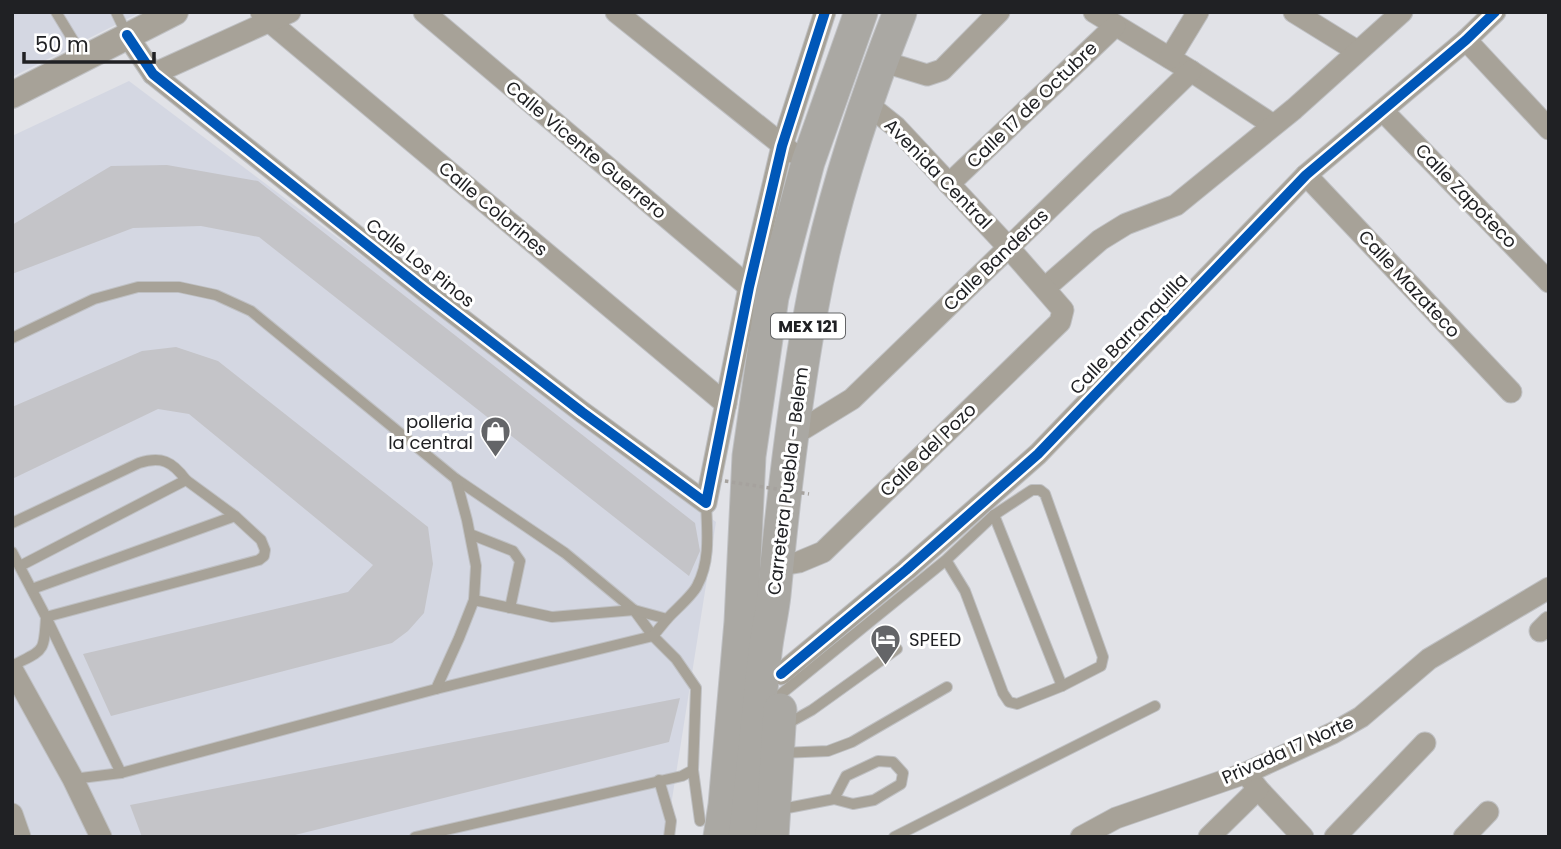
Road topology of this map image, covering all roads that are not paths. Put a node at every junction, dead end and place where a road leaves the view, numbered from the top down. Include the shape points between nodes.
1 (56, 12) edge
2 (175, 12) edge
3 (290, 12) edge
4 (424, 12) edge
5 (616, 12) edge
6 (861, 12) edge
7 (900, 12) edge
8 (999, 12) edge
9 (1094, 12) edge
10 (1198, 12) edge
11 (1294, 12) edge
12 (1402, 12) edge
13 (1495, 12) edge
14 (824, 13) edge
15 (266, 17) edge
16 (122, 24) edge
17 (1115, 26) junction
18 (1466, 40) junction
19 (1357, 51) junction
20 (83, 58) junction
21 (1170, 58) junction
22 (881, 61) junction
23 (1191, 71) junction
24 (153, 74) junction
25 (12, 94) edge
26 (866, 103) junction
27 (1383, 111) junction
28 (1273, 125) junction
29 (1549, 129) edge
30 (795, 154) junction
31 (1306, 175) junction
32 (949, 184) junction
33 (780, 217) junction
34 (1009, 248) junction
35 (1549, 282) edge
36 (749, 287) junction
37 (1045, 288) junction
38 (1063, 310) joint
39 (12, 338) edge
40 (1511, 392) dead end
41 (726, 404) junction
42 (790, 437) junction
43 (186, 480) junction
44 (456, 480) junction
45 (706, 503) junction
46 (994, 515) junction
47 (234, 516) junction
48 (12, 523) edge
49 (470, 534) junction
50 (12, 552) edge
51 (946, 560) junction
52 (20, 566) junction
53 (743, 575) junction
54 (775, 581) junction
55 (1549, 588) edge
56 (32, 589) junction
57 (474, 600) junction
58 (510, 608) junction
59 (634, 610) junction
60 (46, 617) junction
61 (667, 619) junction
62 (653, 636) junction
63 (897, 649) dead end
64 (12, 668) edge
65 (775, 673) junction
66 (1062, 686) junction
67 (947, 687) dead end
68 (436, 689) junction
69 (1155, 706) dead end
70 (779, 741) junction
71 (1425, 743) dead end
72 (693, 770) junction
73 (121, 773) junction
74 (73, 779) junction
75 (659, 780) junction
76 (1252, 781) junction
77 (834, 799) junction
78 (1488, 812) dead end
79 (12, 814) edge
80 (773, 824) edge
81 (706, 832) edge
82 (20, 837) edge
83 (102, 837) edge
84 (415, 837) edge
85 (669, 837) edge
86 (745, 837) edge
87 (894, 837) edge
88 (1081, 837) edge
89 (1209, 837) edge
90 (1303, 837) edge
91 (1335, 837) edge
92 (1464, 837) edge

1 - 20 lane
2 - 16 street
3 - 15 street
4 - 36 street, Calle Vicente Guerrero
5 - 30 street
6 - 30 main road, Carretera Puebla - Belem / MEX 121
7 - 22 main road, Carretera Puebla - Belem / MEX 121
8 - 22 street via 942,70 927,75
9 - 17 street
10 - 21 street
11 - 19 street
12 - 19 street
13 - 18 street, Calle Barranquilla
14 - 30 street
15 - 24 street
15 - 41 street, Calle Colorines
16 - 20 street
16 - 24 street, Calle Los Pinos
17 - 21 street
17 - 32 street, Calle 17 de Octubre
18 - 27 street, Calle Barranquilla
18 - 29 street
19 - 28 street
20 - 25 street
21 - 23 street
22 - 26 main road, Carretera Puebla - Belem / MEX 121
23 - 28 street
23 - 34 street, Calle Banderas
24 - 45 street, Calle Los Pinos via 550,388
26 - 32 street, Avenida Central via 896,127
26 - 42 main road, Carretera Puebla - Belem / MEX 121 via 811,309
27 - 31 street, Calle Barranquilla
27 - 35 street, Calle Zapoteco
28 - 37 street via 1176,205 1126,224 1100,240
30 - 33 main road, Carretera Puebla - Belem / MEX 121
31 - 40 street, Calle Mazateco
31 - 65 street, Calle Barranquilla via 1038,454 906,570
32 - 34 street, Avenida Central
33 - 36 street
33 - 53 main road, Carretera Puebla - Belem / MEX 121 via 749,456
34 - 37 street, Avenida Central
34 - 42 street, Calle Banderas via 852,399
36 - 41 street
37 - 38 street, Avenida Central
38 - 54 street, Calle del Pozo via 1060,322 822,552 799,562
39 - 44 lane via 94,299 138,287 178,287 216,295 251,311
41 - 45 street
42 - 54 main road, Carretera Puebla - Belem / MEX 121
43 - 47 lane
43 - 48 lane via 177,467 152,459
43 - 52 lane
44 - 49 lane
44 - 59 lane via 565,553
45 - 61 lane via 705,564 697,587
46 - 51 lane
46 - 66 lane
46 - 66 lane via 1032,490 1045,494 1103,657 1101,666
47 - 56 lane
47 - 60 lane via 261,540 265,551 259,560
49 - 57 lane via 476,566
49 - 58 lane via 513,551 520,561
50 - 52 lane
51 - 65 lane
51 - 66 lane via 965,591 1009,702 1017,704
52 - 56 lane
53 - 81 main road via 722,632
53 - 81 main road, Carretera Puebla - Belem / MEX 121 via 725,805
54 - 65 main road, Carretera Puebla - Belem / MEX 121
55 - 76 street, Privada 17 Norte via 1429,659 1362,717
56 - 60 lane
57 - 58 lane
57 - 68 lane
58 - 59 lane via 552,617
59 - 61 lane
59 - 62 lane
60 - 64 lane via 40,651
60 - 73 lane
61 - 62 lane
62 - 68 lane
62 - 72 lane via 696,688
63 - 70 lane via 812,710
64 - 74 street
65 - 70 main road
65 - 86 main road, Carretera Puebla - Belem / MEX 121 via 761,700
67 - 70 lane via 828,751
68 - 73 lane
69 - 87 lane
70 - 80 main road
71 - 91 street
72 - 75 lane
72 - 81 lane
73 - 74 lane
74 - 83 street
75 - 84 lane
75 - 85 lane via 671,821
76 - 88 street, Privada 17 Norte via 1115,818
76 - 89 street
76 - 90 street
77 - 77 lane via 853,804 874,800 901,784 902,773 893,762 878,761 846,776
77 - 80 lane
78 - 92 street
79 - 82 street

